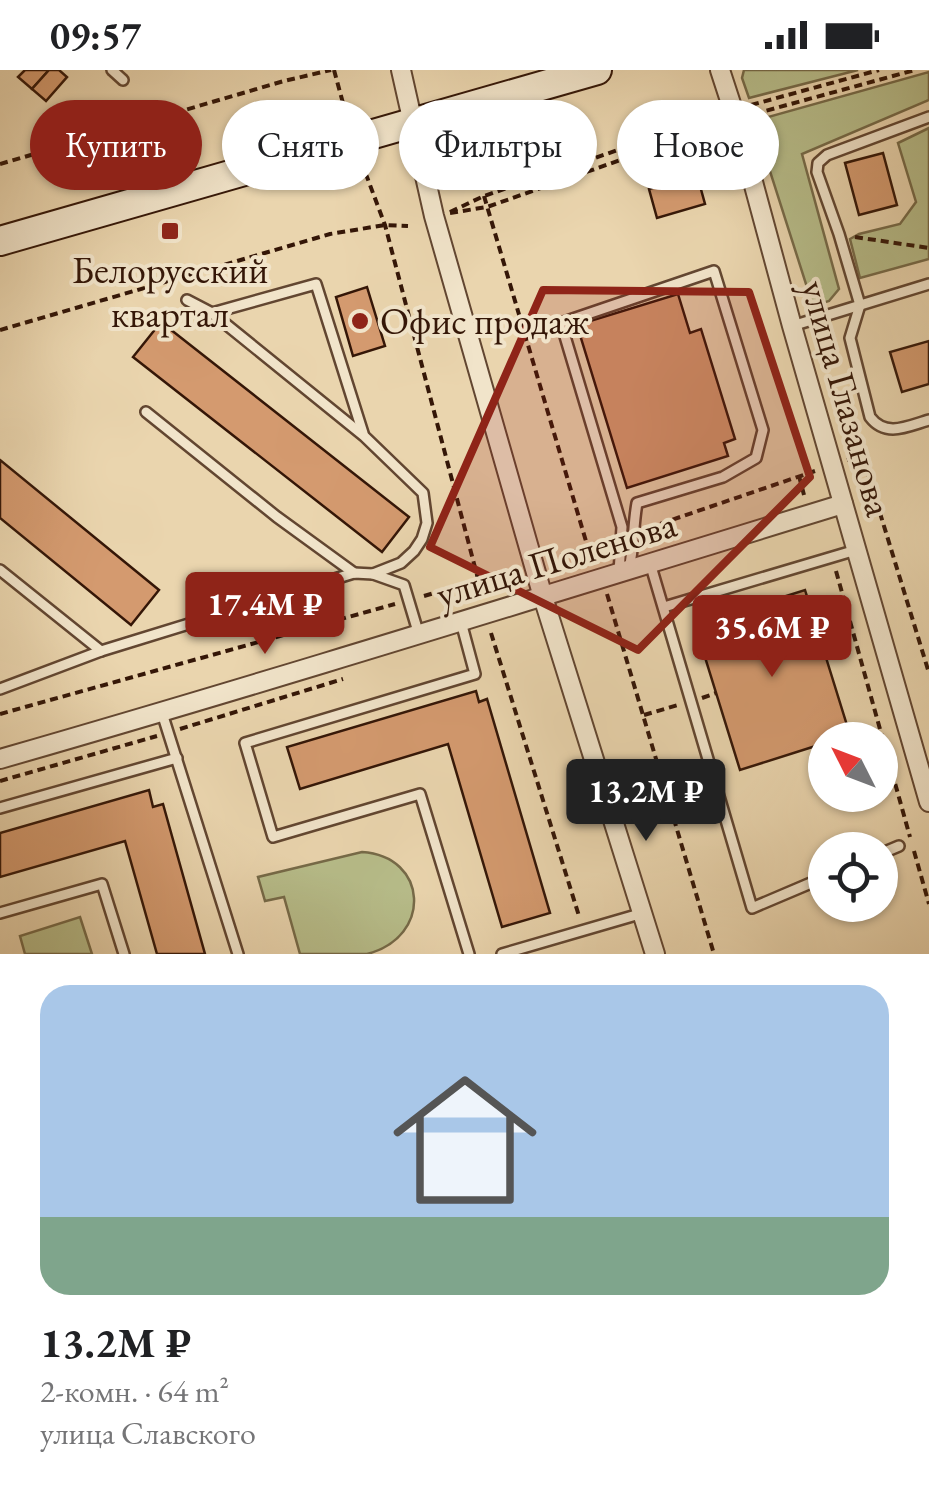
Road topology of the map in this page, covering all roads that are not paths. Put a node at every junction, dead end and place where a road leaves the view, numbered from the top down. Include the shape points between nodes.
1 (112, 70) edge
2 (401, 70) edge
3 (597, 70) edge
4 (720, 70) edge
5 (123, 80) dead end
6 (407, 100) edge
7 (494, 100) edge
8 (929, 117) edge
9 (399, 128) edge
10 (428, 190) edge
11 (0, 242) edge
12 (929, 284) edge
13 (186, 300) dead end
14 (860, 305) junction
15 (212, 312) junction
16 (792, 326) junction
17 (146, 412) dead end
18 (929, 420) edge
19 (364, 436) junction
20 (843, 504) junction
21 (856, 550) junction
22 (650, 563) junction
23 (0, 570) edge
24 (616, 572) junction
25 (354, 573) junction
26 (373, 574) junction
27 (543, 596) junction
28 (664, 607) junction
29 (461, 622) junction
30 (419, 635) junction
31 (101, 651) junction
32 (0, 690) edge
33 (162, 713) junction
34 (177, 758) junction
35 (0, 759) edge
36 (929, 802) edge
37 (0, 808) edge
38 (808, 884) edge
39 (643, 913) junction
40 (0, 914) edge
41 (124, 954) edge
42 (238, 954) edge
43 (469, 954) edge
44 (502, 954) edge
45 (656, 954) edge

1 - 5 lane
2 - 6 street
3 - 7 street
4 - 16 street, улица Глазанова
8 - 14 lane via 818,163
9 - 11 street
10 - 27 street
12 - 14 lane
13 - 15 lane
14 - 16 lane
14 - 18 lane via 850,338 870,418 886,430
15 - 19 lane
15 - 19 lane via 316,284
16 - 20 street, улица Глазанова
17 - 25 lane
19 - 26 lane via 424,493 427,523 414,552
20 - 21 street, улица Глазанова
20 - 22 street, улица Поленова
21 - 28 lane
21 - 36 street, улица Глазанова
22 - 24 street, улица Поленова
22 - 28 lane
23 - 31 lane
24 - 24 lane via 633,550 637,503 723,477 756,458 763,430 714,270 561,323 622,526
24 - 27 street, улица Поленова
25 - 26 lane
25 - 31 lane
26 - 30 lane via 404,586
27 - 29 street, улица Поленова
27 - 39 street
28 - 38 lane via 752,908
29 - 30 street, улица Поленова
29 - 43 lane via 475,674 244,743 273,838 420,794
30 - 33 street, улица Поленова
31 - 32 lane
33 - 34 lane
33 - 35 street, улица Поленова
34 - 37 lane
34 - 42 lane
39 - 44 lane
39 - 45 street
40 - 41 lane via 102,884

